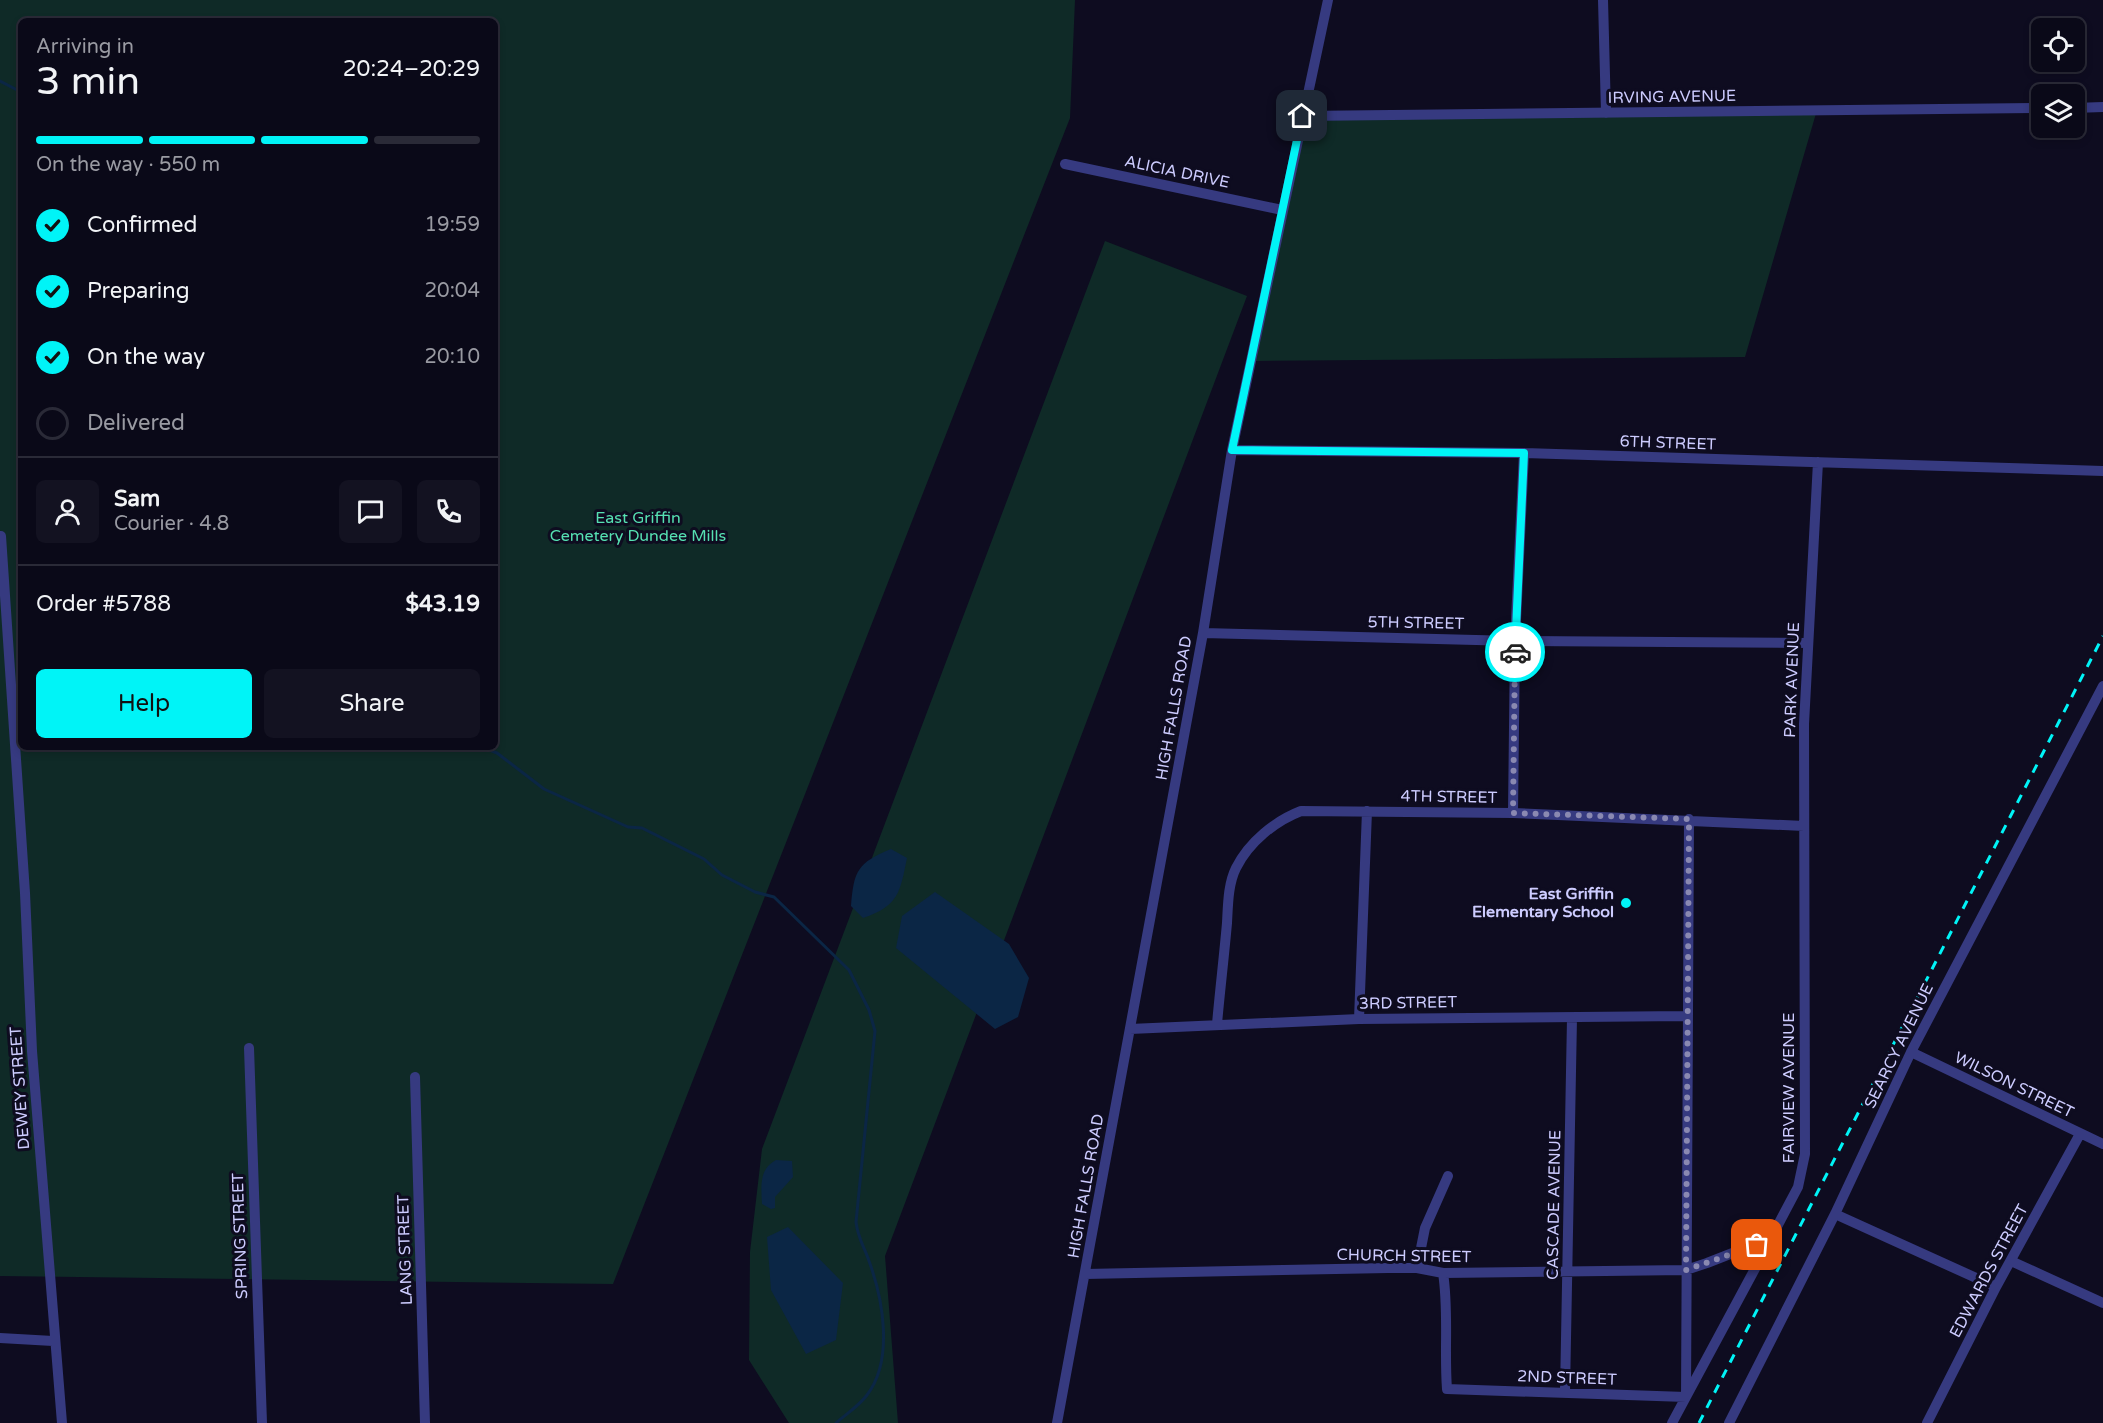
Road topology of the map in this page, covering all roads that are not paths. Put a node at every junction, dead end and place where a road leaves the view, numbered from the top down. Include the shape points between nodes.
1 (1328, 0) edge
2 (1603, 0) edge
3 (2103, 107) edge
4 (2031, 108) edge
5 (2085, 108) edge
6 (1606, 113) junction
7 (1302, 116) junction
8 (1065, 164) dead end
9 (1282, 210) junction
10 (1232, 450) junction
11 (1524, 453) junction
12 (1818, 462) junction
13 (2103, 471) edge
14 (1, 536) edge
15 (1203, 633) junction
16 (1515, 640) junction
17 (1808, 643) junction
18 (2103, 686) edge
19 (1367, 811) junction
20 (1513, 813) junction
21 (1689, 819) junction
22 (1804, 826) junction
23 (1804, 899) joint
24 (1686, 1016) junction
25 (1572, 1018) junction
26 (1359, 1019) junction
27 (1217, 1024) junction
28 (1130, 1029) junction
29 (249, 1048) dead end
30 (1911, 1052) junction
31 (415, 1077) dead end
32 (2080, 1134) junction
33 (2103, 1144) edge
34 (1448, 1176) dead end
35 (1835, 1214) junction
36 (1771, 1238) junction
37 (2011, 1261) junction
38 (1417, 1268) junction
39 (1686, 1270) junction
40 (1569, 1272) junction
41 (1443, 1273) junction
42 (1085, 1274) junction
43 (1996, 1287) junction
44 (2103, 1303) edge
45 (0, 1338) edge
46 (53, 1341) junction
47 (1565, 1392) junction
48 (1686, 1397) junction
49 (62, 1423) edge
50 (262, 1423) edge
51 (425, 1423) edge
52 (1057, 1423) edge
53 (1672, 1423) edge
54 (1729, 1423) edge
55 (1927, 1423) edge

1 - 7 street, HIGH FALLS ROAD
2 - 6 street
3 - 5 street
4 - 6 street, IRVING AVENUE
6 - 7 street, IRVING AVENUE
7 - 9 street, HIGH FALLS ROAD
8 - 9 street, ALICIA DRIVE
9 - 10 street, HIGH FALLS ROAD
10 - 11 street, 6TH STREET
10 - 15 street, HIGH FALLS ROAD
11 - 12 street, 6TH STREET
11 - 16 street
12 - 13 street, 6TH STREET
12 - 17 street, PARK AVENUE
14 - 46 street, DEWEY STREET
15 - 16 street, 5TH STREET
15 - 28 street, HIGH FALLS ROAD
16 - 17 street, 5TH STREET
16 - 20 street
17 - 22 street, PARK AVENUE
18 - 30 street, SEARCY AVENUE
19 - 20 street, 4TH STREET
19 - 26 street
19 - 27 street, 4TH STREET via 1301,811 1276,824 1249,849 1235,869 1230,891
20 - 21 street, 4TH STREET
21 - 22 street, 4TH STREET
21 - 24 street
22 - 23 street, PARK AVENUE
23 - 36 street, FAIRVIEW AVENUE via 1803,1170
24 - 25 street, 3RD STREET
24 - 39 street
25 - 26 street, 3RD STREET
25 - 40 street, CASCADE AVENUE
26 - 27 street, 3RD STREET
27 - 28 street, 3RD STREET
28 - 42 street, HIGH FALLS ROAD
29 - 50 street, SPRING STREET
30 - 32 street, WILSON STREET
30 - 35 street, SEARCY AVENUE
31 - 51 street, LANG STREET
32 - 33 street, WILSON STREET
32 - 37 street, EDWARDS STREET
34 - 38 street via 1420,1243
35 - 43 street
35 - 54 street, SEARCY AVENUE
36 - 39 street
36 - 48 street, FAIRVIEW AVENUE
37 - 43 street, EDWARDS STREET
37 - 44 street
38 - 41 street, CHURCH STREET
38 - 42 street, CHURCH STREET
39 - 40 street, CHURCH STREET
39 - 48 street
40 - 41 street, CHURCH STREET
40 - 47 street, CASCADE AVENUE
41 - 47 street, 2ND STREET via 1447,1389
42 - 52 street, HIGH FALLS ROAD
43 - 55 street, EDWARDS STREET
45 - 46 street
46 - 49 street, DEWEY STREET
47 - 48 street, 2ND STREET
48 - 53 street

